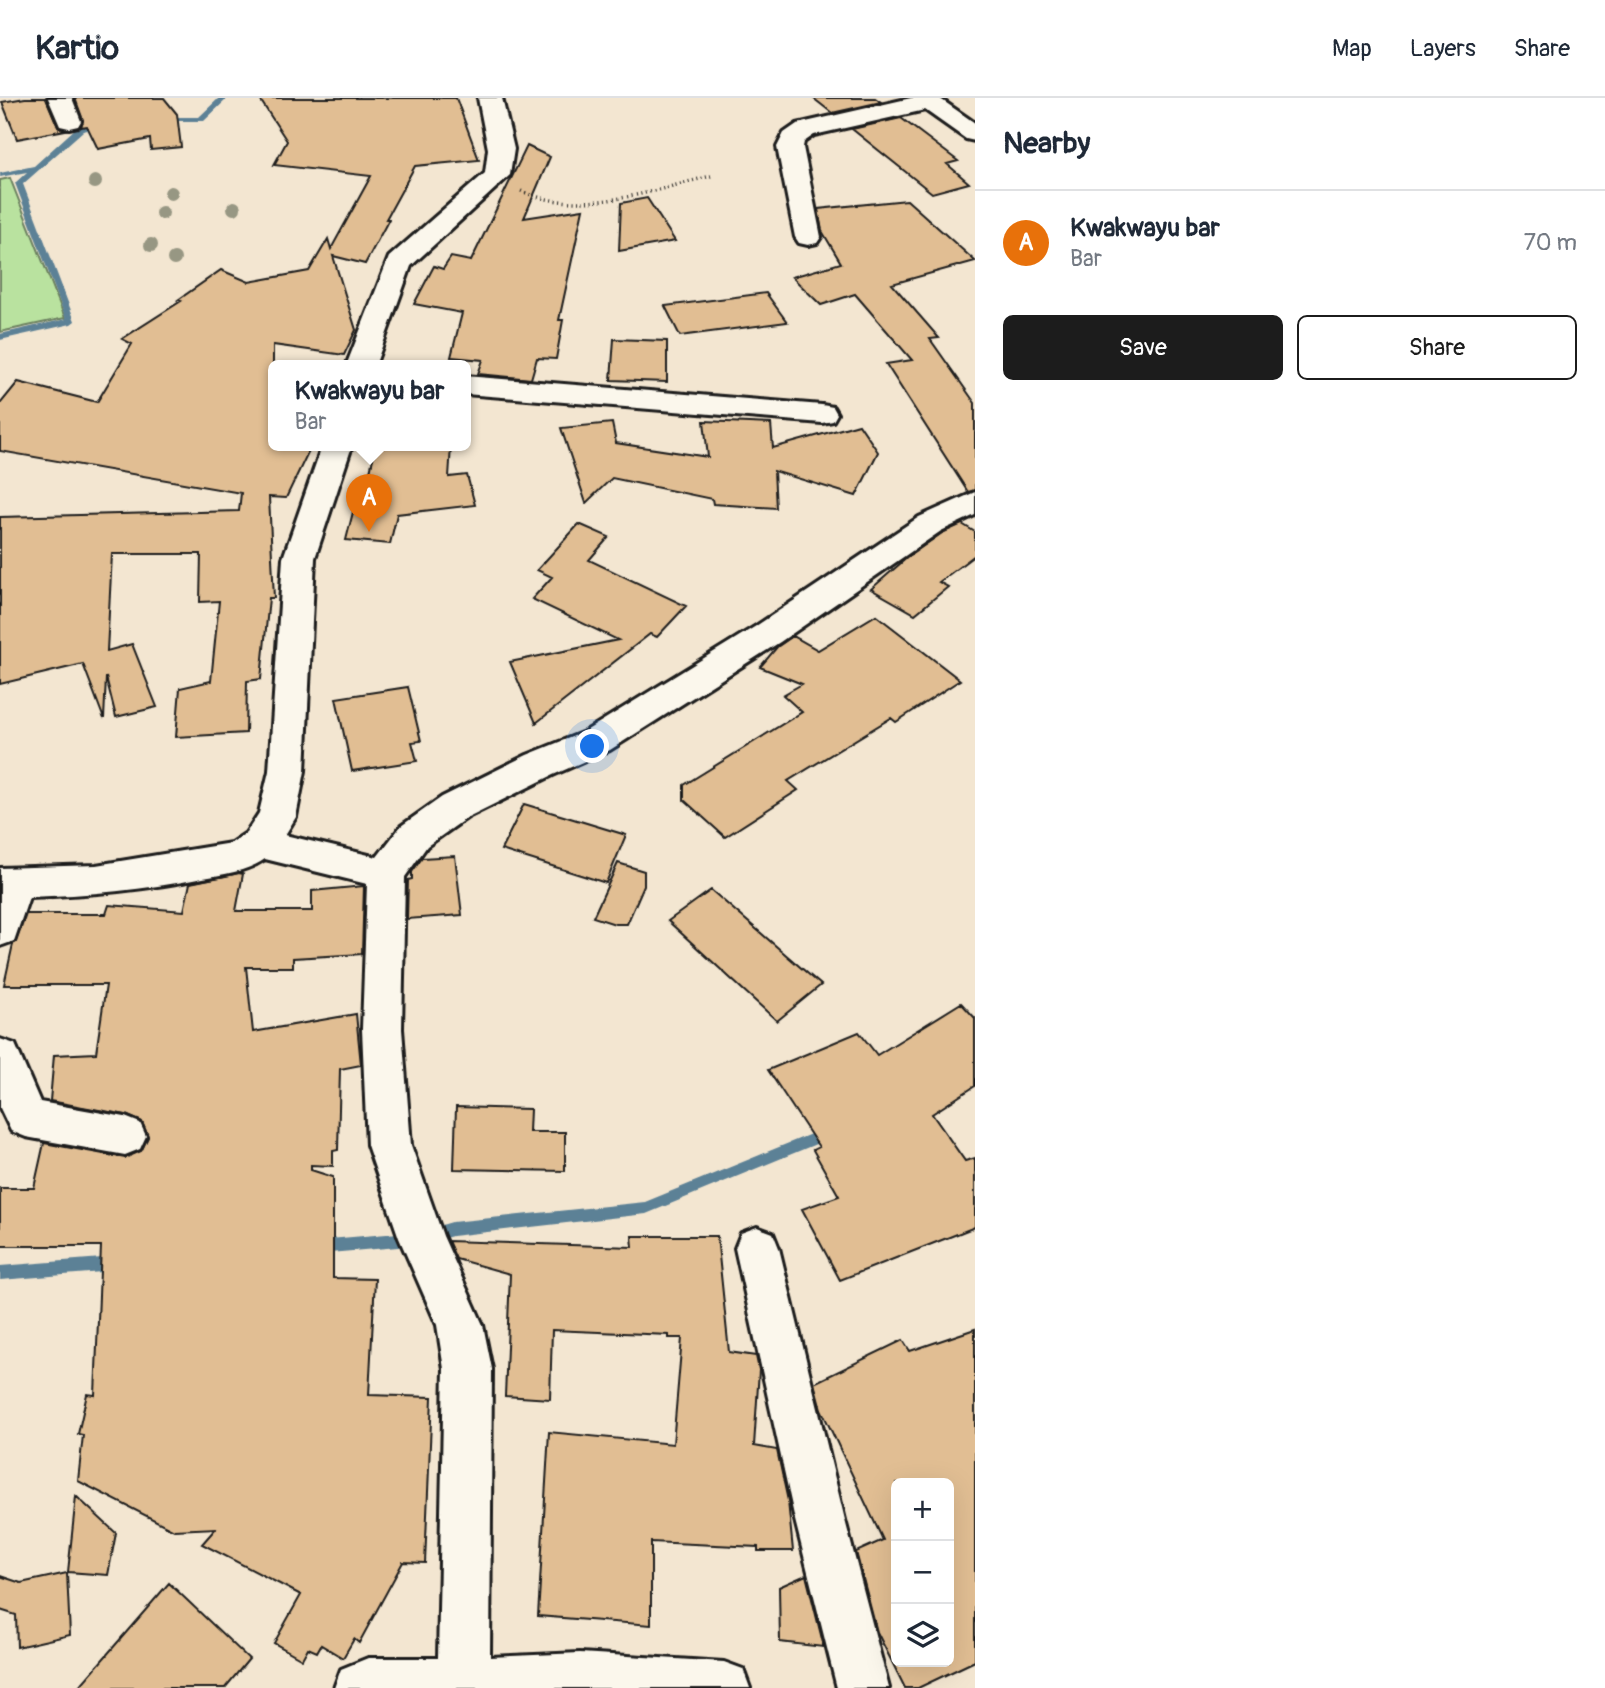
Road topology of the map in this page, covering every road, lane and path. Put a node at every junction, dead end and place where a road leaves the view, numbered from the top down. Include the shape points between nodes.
1 (60, 98) edge
2 (490, 98) edge
3 (926, 100) edge
4 (69, 121) dead end
5 (975, 134) edge
6 (497, 175) junction
7 (711, 176) dead end
8 (808, 237) dead end
9 (362, 360) edge
10 (471, 386) edge
11 (822, 414) dead end
12 (335, 451) edge
13 (975, 502) edge
14 (259, 843) junction
15 (386, 874) junction
16 (7, 883) edge
17 (0, 930) edge
18 (0, 1057) edge
19 (125, 1136) dead end
20 (757, 1248) dead end
21 (582, 1684) edge
22 (463, 1685) junction
23 (360, 1688) edge
24 (724, 1688) edge
25 (863, 1688) edge

1 - 4 street
2 - 6 street via 501,149
3 - 5 street
3 - 8 street via 806,129 793,138 790,147
6 - 7 path via 528,195 558,202 613,197
6 - 9 street via 398,263
10 - 11 street
12 - 14 street via 299,558 287,771 277,817
13 - 15 street via 930,524 768,634 597,741 455,807 414,836
14 - 15 street
14 - 16 street via 241,856 169,870 96,880
15 - 22 street via 382,1029 389,1145 421,1238 460,1325 468,1368
16 - 17 street
18 - 19 street via 26,1118
20 - 25 street
21 - 22 street
21 - 24 street
22 - 23 street via 368,1684

